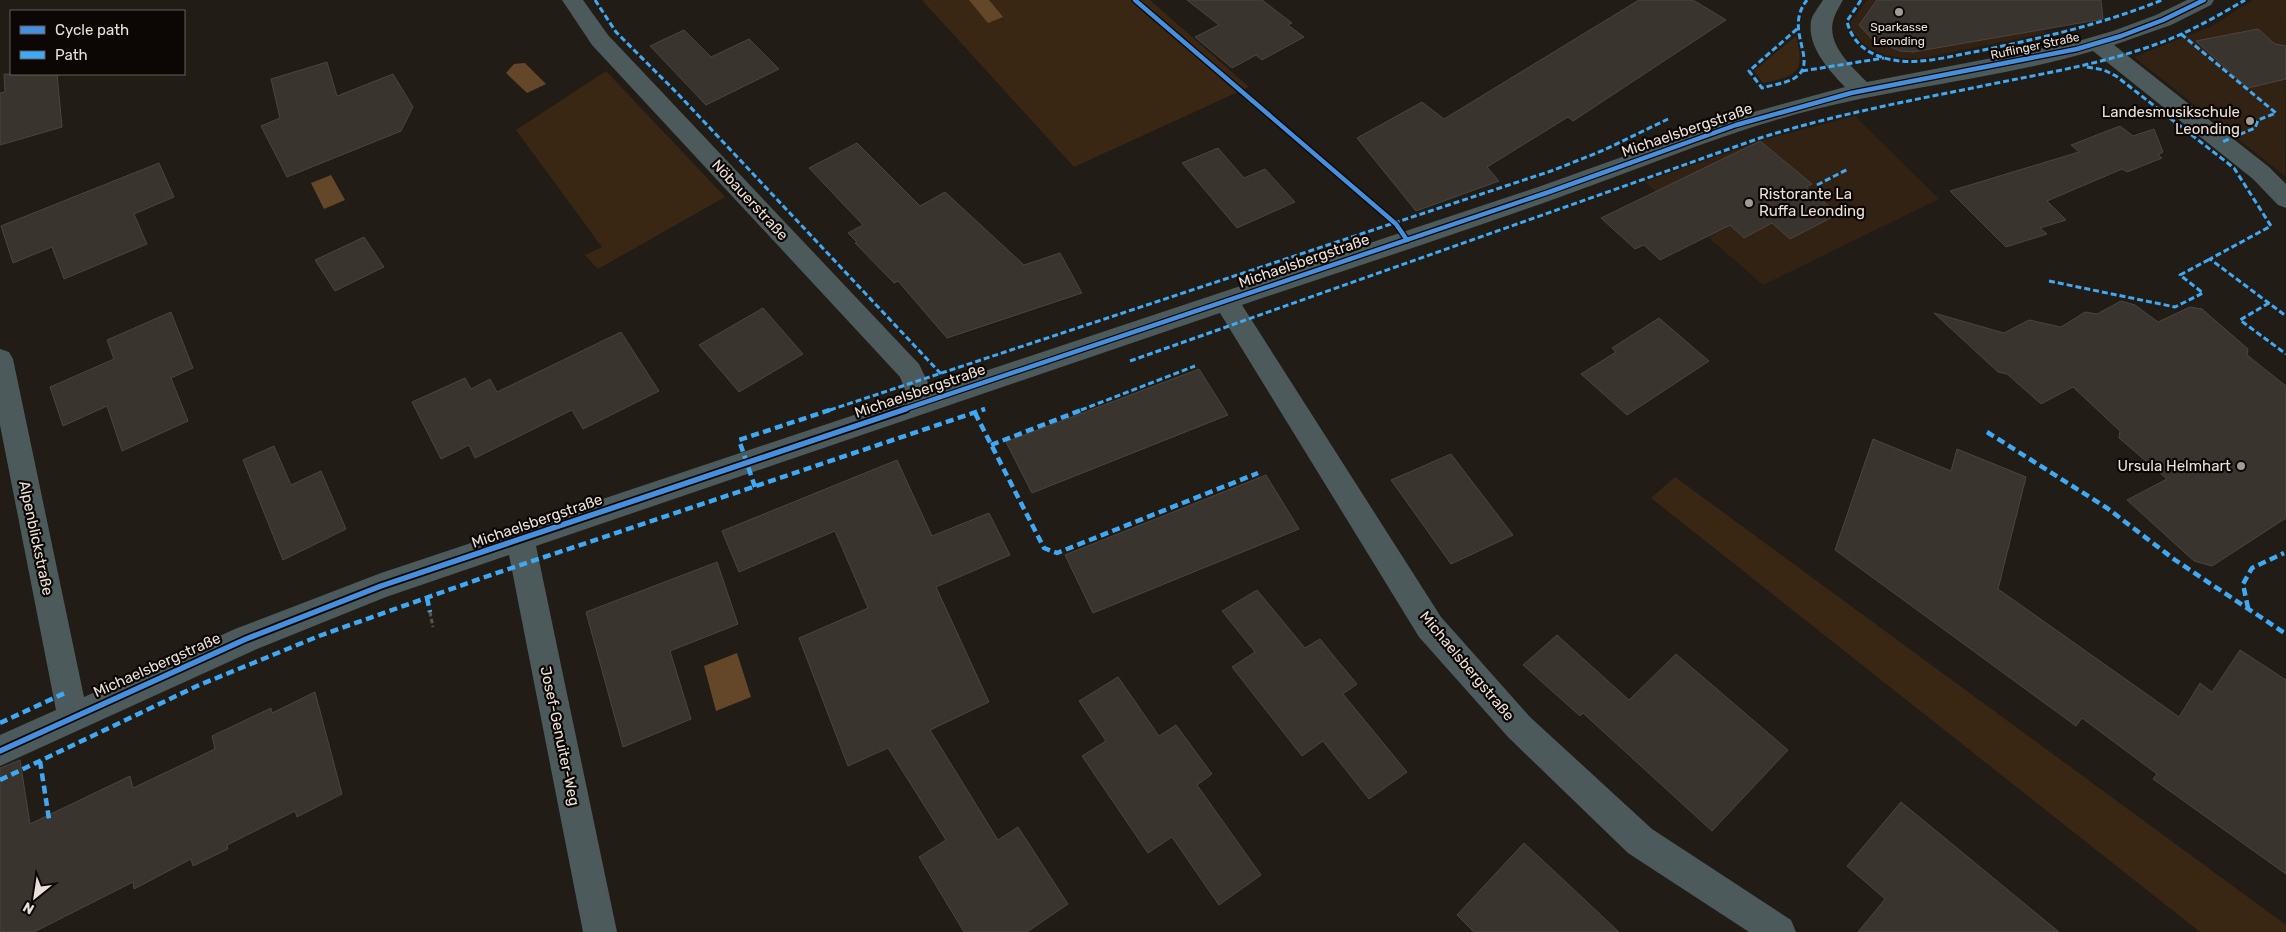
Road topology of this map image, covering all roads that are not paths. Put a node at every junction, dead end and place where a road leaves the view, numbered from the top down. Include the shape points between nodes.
1 (572, 0) edge
2 (1833, 0) edge
3 (2204, 0) edge
4 (2097, 43) junction
5 (1862, 90) junction
6 (2286, 199) edge
7 (1232, 312) junction
8 (0, 359) edge
9 (924, 403) junction
10 (520, 540) junction
11 (73, 717) junction
12 (0, 751) edge
13 (600, 932) edge
14 (1779, 932) edge

1 - 9 street, Nöbauerstraße via 600,40 910,371
2 - 5 street via 1822,21 1826,47
3 - 4 street, Ruflinger Straße via 2145,27
4 - 5 street, Ruflinger Straße
4 - 6 street via 2261,173
5 - 7 street, Michaelsbergstraße via 1705,136
7 - 9 street, Michaelsbergstraße
7 - 14 street, Michaelsbergstraße via 1430,627 1506,713 1640,840
8 - 11 street, Alpenblickstraße
9 - 10 street, Michaelsbergstraße
10 - 11 street, Michaelsbergstraße via 381,586 246,639
10 - 13 street, Josef-Genuiter-Weg
11 - 12 street, Michaelsbergstraße

